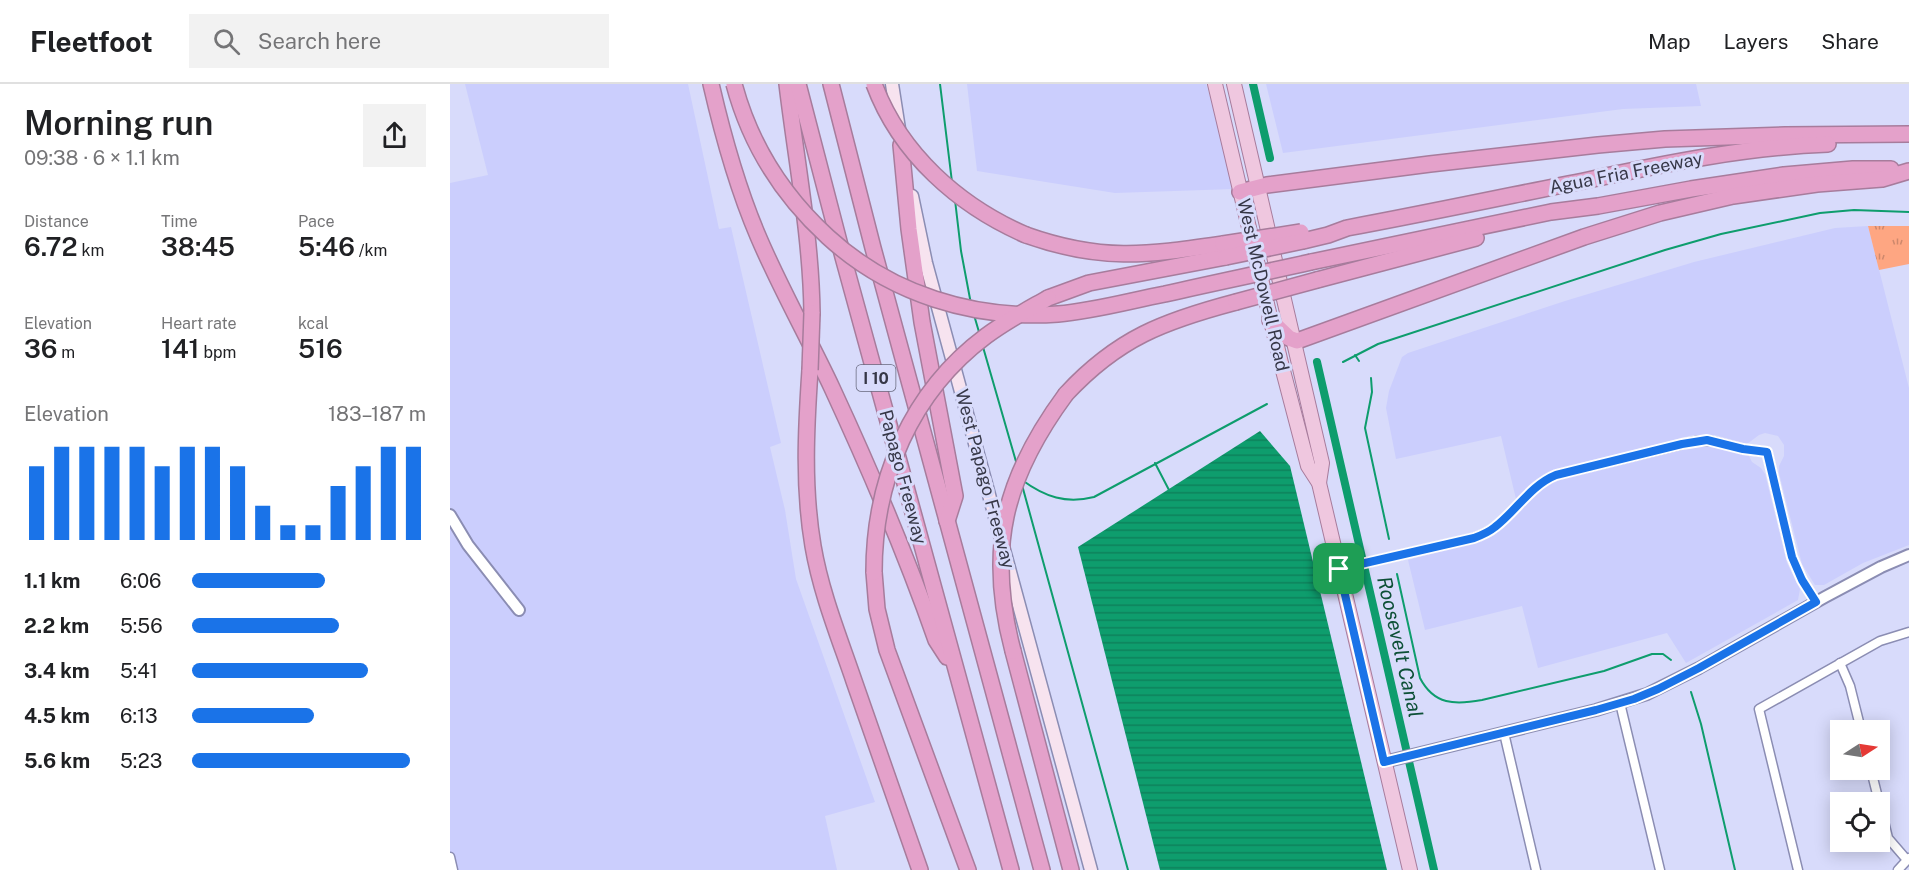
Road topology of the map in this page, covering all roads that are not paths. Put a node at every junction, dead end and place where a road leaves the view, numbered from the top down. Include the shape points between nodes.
1 (711, 84) edge
2 (734, 84) edge
3 (787, 84) edge
4 (798, 84) edge
5 (831, 84) edge
6 (874, 84) edge
7 (892, 84) edge
8 (1215, 84) edge
9 (1234, 84) edge
10 (1909, 134) edge
11 (1909, 141) edge
12 (901, 145) junction
13 (1909, 170) edge
14 (1259, 188) junction
15 (1240, 192) junction
16 (1598, 206) junction
17 (1225, 250) junction
18 (1270, 320) junction
19 (1295, 340) junction
20 (1319, 483) junction
21 (450, 515) edge
22 (947, 521) junction
23 (1909, 555) edge
24 (1339, 569) junction
25 (1816, 602) junction
26 (519, 610) dead end
27 (1909, 632) edge
28 (1840, 663) junction
29 (956, 672) junction
30 (1620, 704) junction
31 (1858, 720) edge
32 (1504, 733) junction
33 (1384, 762) junction
34 (1890, 840) edge
35 (450, 856) edge
36 (1908, 859) edge
37 (453, 870) edge
38 (920, 870) edge
39 (968, 870) edge
40 (1011, 870) edge
41 (1042, 870) edge
42 (1071, 870) edge
43 (1091, 870) edge
44 (1410, 870) edge
45 (1536, 870) edge
46 (1660, 870) edge
47 (1798, 870) edge
48 (1898, 870) edge

1 - 29 highway via 724,141 758,235 866,463 936,640
2 - 16 highway, bridge via 764,157 785,192 833,242 908,289 967,309 1039,315 1076,312 1551,212
3 - 38 highway, bridge via 808,245 812,313 806,438 811,528 833,620
4 - 29 highway, Papago Freeway / I 10
5 - 22 highway, Papago Freeway / I 10
6 - 17 highway, bridge via 902,138 935,176 978,211 1026,236 1063,248 1110,255
7 - 12 main road, West Papago Freeway
8 - 15 main road, West McDowell Road
9 - 14 main road, West McDowell Road
10 - 14 highway via 1643,141 1430,164
11 - 17 highway, Agua Fria Freeway, bridge via 1812,145 1698,158
12 - 22 highway via 922,322 955,496
12 - 43 main road, West Papago Freeway via 926,263
13 - 16 highway, Agua Fria Freeway via 1853,169 1784,175
13 - 19 highway via 1882,179 1744,194 1660,213
14 - 15 highway
14 - 19 main road, West McDowell Road
15 - 18 main road, West McDowell Road
16 - 42 highway, bridge via 1188,315 1125,343 1066,394 1031,446 1014,484 1000,567 1004,614
17 - 39 highway, bridge via 1089,284 1048,298 1008,320 974,346 938,382 914,415 894,456 875,538 877,609 887,650
18 - 19 highway
18 - 20 main road, West McDowell Road via 1308,466
19 - 20 main road, West McDowell Road via 1322,464
20 - 24 main road, West McDowell Road
21 - 26 street via 468,545
22 - 41 highway, Papago Freeway / I 10
23 - 25 street
24 - 25 street via 1489,532 1543,482 1556,475 1707,440 1767,452 1792,557
24 - 33 main road, West McDowell Road
25 - 30 street via 1689,673
27 - 28 street via 1880,641
28 - 31 street
28 - 47 street via 1759,709
29 - 40 highway, Papago Freeway / I 10
30 - 32 street
30 - 46 street
32 - 33 street
32 - 45 street
33 - 44 main road, West McDowell Road
34 - 36 street
35 - 37 street
36 - 48 street

